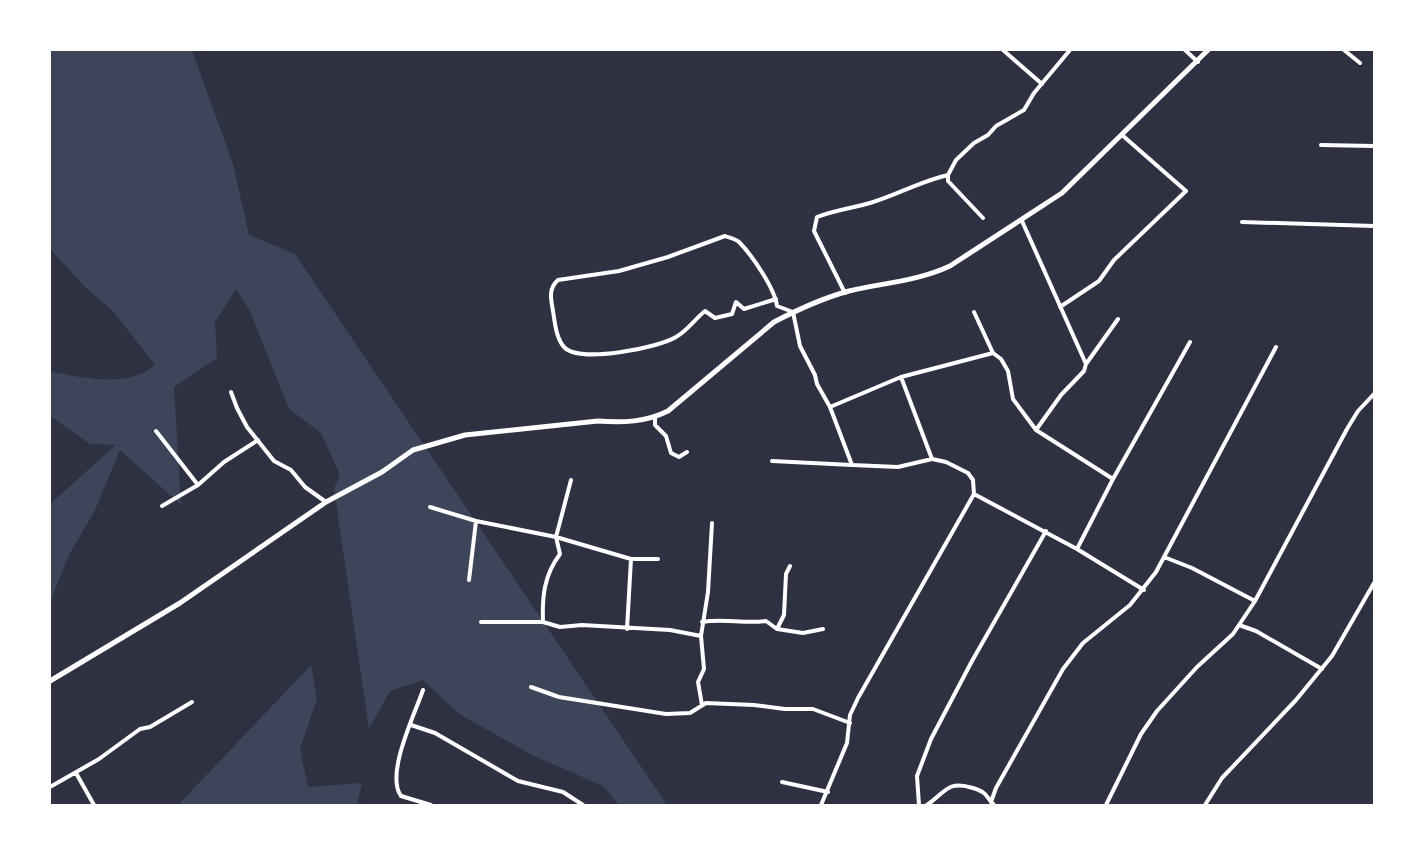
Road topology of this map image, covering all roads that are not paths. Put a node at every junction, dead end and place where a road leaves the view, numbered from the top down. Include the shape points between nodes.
1 (1003, 50) edge
2 (1070, 50) edge
3 (1185, 50) edge
4 (1208, 50) edge
5 (1344, 50) edge
6 (1198, 62) junction
7 (1360, 63) dead end
8 (1042, 84) junction
9 (1122, 135) junction
10 (1321, 145) dead end
11 (1374, 146) edge
12 (948, 175) junction
13 (983, 218) dead end
14 (1022, 221) junction
15 (1242, 222) dead end
16 (1374, 226) edge
17 (845, 293) junction
18 (776, 299) junction
19 (1060, 307) junction
20 (793, 312) junction
21 (974, 312) dead end
22 (1118, 319) dead end
23 (1190, 342) dead end
24 (1276, 347) dead end
25 (993, 352) junction
26 (1086, 364) junction
27 (901, 378) junction
28 (231, 392) dead end
29 (1374, 394) edge
30 (830, 407) junction
31 (655, 417) junction
32 (1036, 430) junction
33 (156, 431) dead end
34 (258, 440) junction
35 (687, 452) dead end
36 (932, 459) junction
37 (772, 461) dead end
38 (852, 465) junction
39 (1113, 479) junction
40 (571, 480) dead end
41 (198, 485) junction
42 (974, 494) junction
43 (326, 502) junction
44 (162, 506) dead end
45 (430, 508) dead end
46 (476, 521) junction
47 (712, 523) dead end
48 (1046, 532) junction
49 (556, 537) junction
50 (1077, 548) junction
51 (1164, 557) junction
52 (631, 559) junction
53 (658, 559) dead end
54 (790, 566) dead end
55 (469, 580) dead end
56 (1374, 584) edge
57 (1144, 590) junction
58 (1255, 601) junction
59 (481, 622) dead end
60 (543, 622) junction
61 (702, 622) junction
62 (1239, 626) junction
63 (627, 629) junction
64 (776, 629) junction
65 (822, 629) dead end
66 (701, 636) junction
67 (1322, 669) junction
68 (50, 681) edge
69 (531, 687) dead end
70 (423, 690) dead end
71 (192, 702) dead end
72 (702, 705) junction
73 (850, 723) junction
74 (411, 725) junction
75 (76, 773) junction
76 (782, 782) dead end
77 (50, 787) edge
78 (828, 792) junction
79 (918, 797) junction
80 (928, 804) edge
81 (992, 804) edge
82 (94, 805) edge
83 (431, 805) edge
84 (583, 805) edge
85 (821, 805) edge
86 (919, 805) edge
87 (1106, 805) edge
88 (1205, 805) edge

1 - 8 street
2 - 8 street
3 - 6 street
4 - 6 main road
5 - 7 street
6 - 9 main road
8 - 12 street via 1024,110 968,148
9 - 14 main road via 1062,193
9 - 19 street via 1186,191 1114,260 1099,281
10 - 11 street
12 - 13 street via 948,181
12 - 17 street via 931,178 870,203 817,216 814,231
14 - 17 main road via 933,274
14 - 19 street
15 - 16 street
17 - 20 main road
18 - 18 street via 738,241 725,236 619,271 558,280 550,292 555,323 564,347 587,354 640,350 678,336 705,311 715,318 732,314 736,302 744,309
18 - 20 street via 777,306
19 - 26 street
20 - 30 street via 800,346
20 - 31 main road via 774,322 668,411
21 - 25 street
22 - 26 street
23 - 39 street
24 - 51 street
25 - 27 street
25 - 32 street via 1008,371 1013,399
26 - 32 street via 1084,371
27 - 30 street
27 - 36 street
28 - 34 street via 237,408
29 - 58 street via 1347,429
30 - 38 street
31 - 35 street via 655,426 666,436 671,453 680,457
31 - 43 main road via 446,439 413,450 382,472
32 - 39 street
33 - 41 street
34 - 41 street via 224,462
34 - 43 street via 274,462 291,470 305,487
36 - 38 street via 898,467
36 - 42 street via 968,473 973,480
37 - 38 street
39 - 50 street
40 - 49 street
41 - 44 street
42 - 48 street
42 - 73 street via 874,665 854,706
43 - 68 main road via 180,604
45 - 46 street
46 - 49 street
46 - 55 street
47 - 61 street via 708,592
48 - 50 street
48 - 79 street via 931,739 917,776
49 - 52 street
49 - 60 street via 560,554 550,567 544,589
50 - 57 street
51 - 57 street
51 - 58 street
52 - 53 street
52 - 63 street
54 - 64 street via 786,574 784,615
56 - 67 street
57 - 81 street via 1083,643 1063,669 996,788
58 - 62 street
59 - 60 street
60 - 63 street via 560,626
61 - 64 street via 717,619 746,624 766,621
61 - 66 street
62 - 67 street via 1256,631
62 - 87 street via 1157,711 1141,734
63 - 66 street via 670,630
64 - 65 street via 803,633
66 - 72 street via 704,670 698,682
67 - 88 street via 1222,778
69 - 72 street via 559,697 666,714 690,713
70 - 74 street
71 - 75 street via 140,730
72 - 73 street via 813,709
73 - 78 street via 847,743
74 - 83 street via 399,754 396,784 401,796
74 - 84 street via 435,734 518,780 563,792
75 - 77 street
75 - 82 street
76 - 78 street
78 - 85 street
79 - 80 street
79 - 86 street
80 - 81 street via 950,786 960,784 984,792

